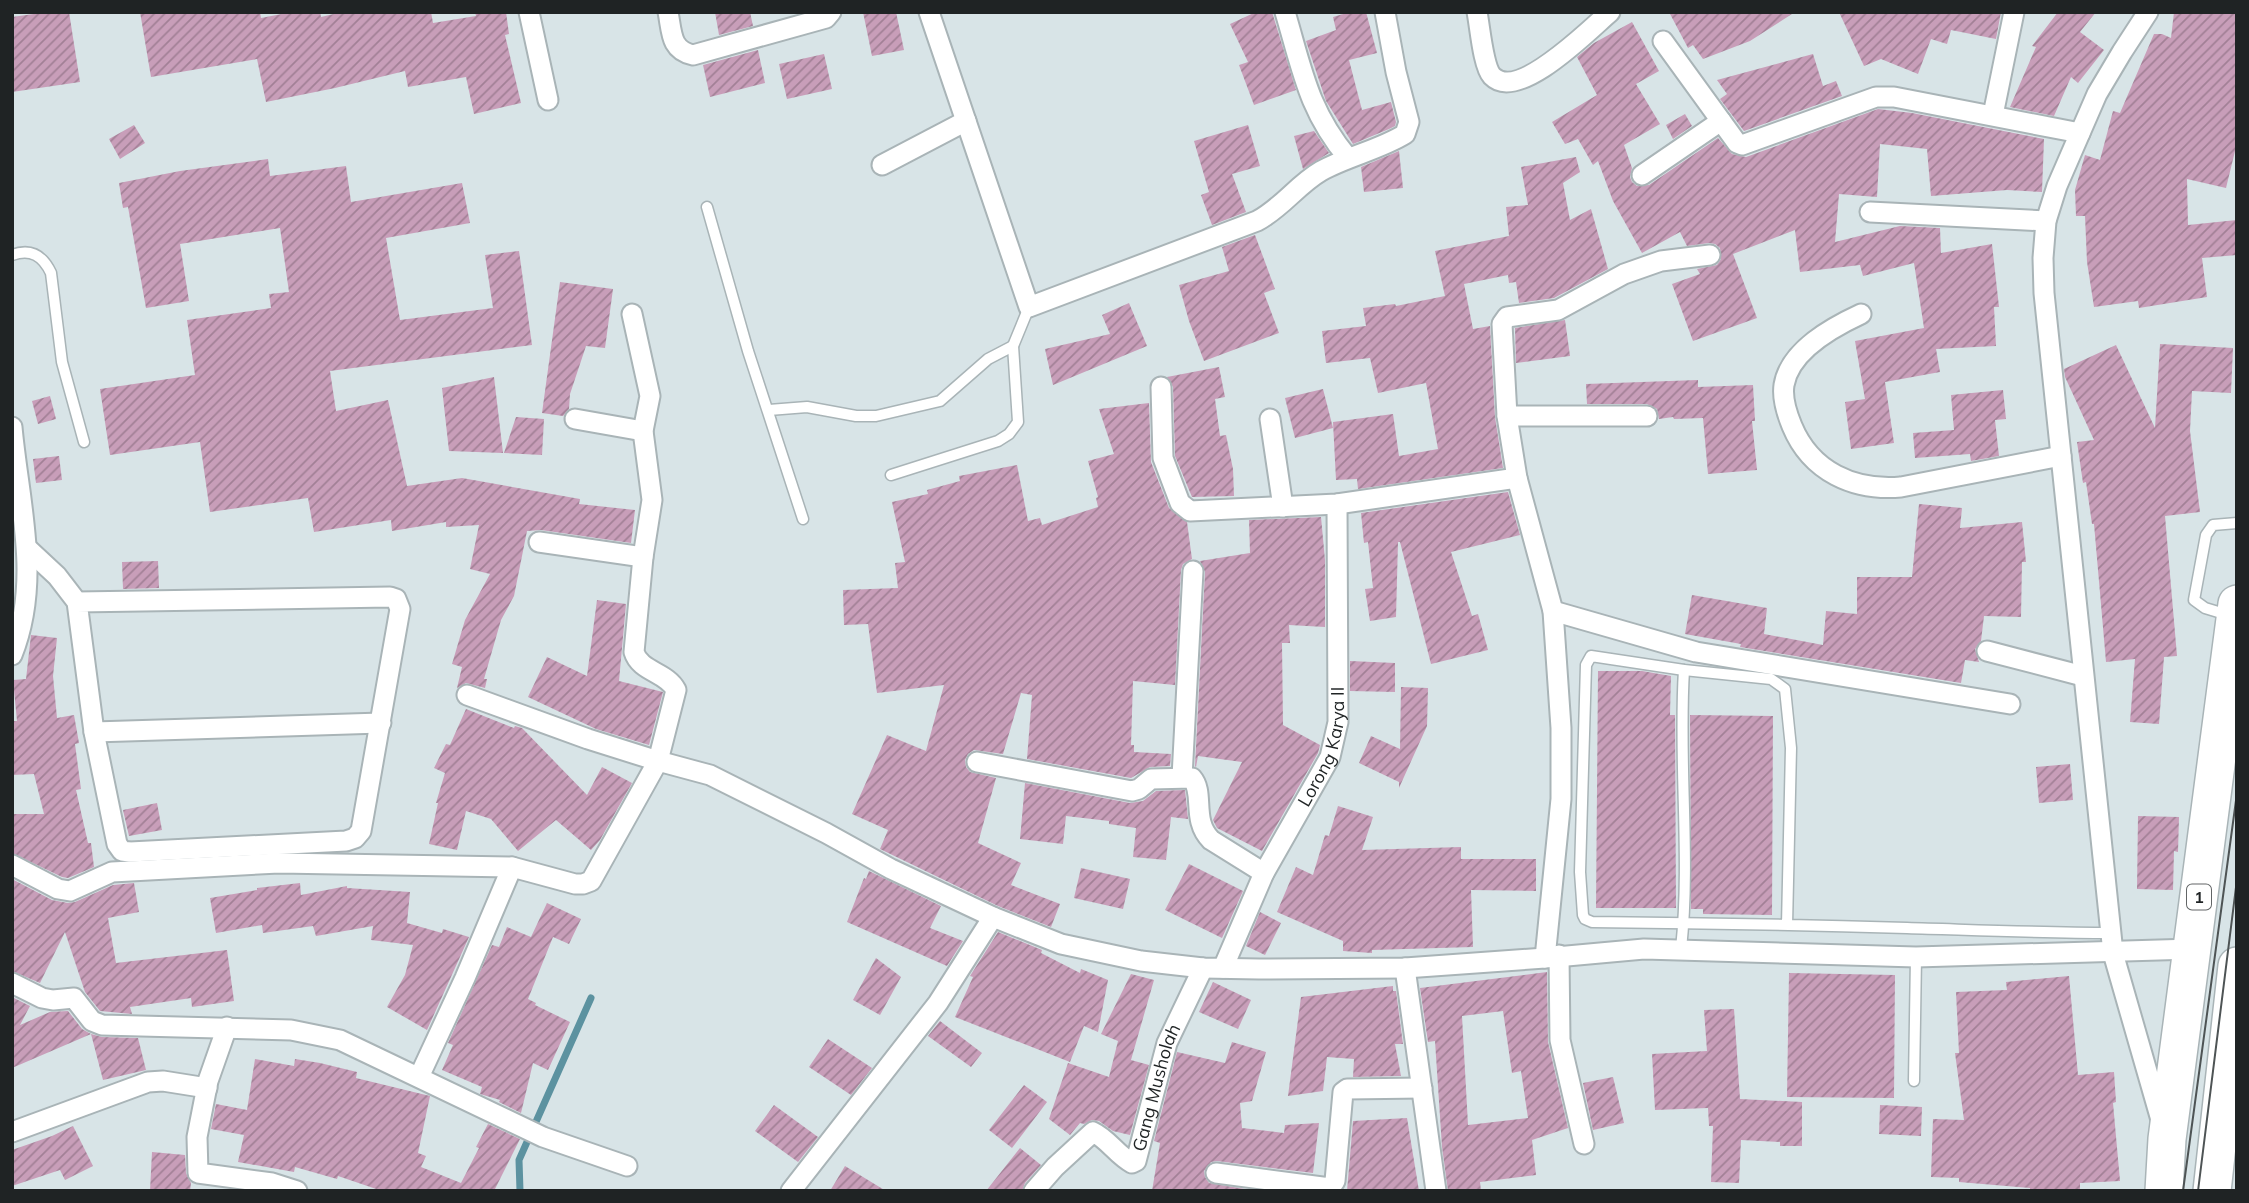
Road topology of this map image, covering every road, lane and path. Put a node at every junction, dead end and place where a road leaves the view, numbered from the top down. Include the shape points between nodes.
1 (529, 12) edge
2 (668, 12) edge
3 (831, 12) edge
4 (929, 12) edge
5 (1285, 12) edge
6 (1384, 12) edge
7 (1477, 12) edge
8 (2014, 12) edge
9 (2148, 12) edge
10 (1600, 16) edge
11 (1663, 41) dead end
12 (548, 100) dead end
13 (1993, 115) junction
14 (966, 121) junction
15 (1721, 121) junction
16 (2080, 133) junction
17 (1348, 158) junction
18 (882, 165) dead end
19 (1642, 175) dead end
20 (707, 207) dead end
21 (1870, 212) dead end
22 (2046, 221) junction
23 (12, 255) edge
24 (1710, 255) dead end
25 (1029, 307) junction
26 (632, 314) dead end
27 (1861, 314) dead end
28 (1013, 346) junction
29 (1161, 387) dead end
30 (769, 410) junction
31 (1507, 416) junction
32 (1647, 416) dead end
33 (575, 419) dead end
34 (1270, 419) dead end
35 (12, 427) edge
36 (643, 431) junction
37 (84, 442) dead end
38 (2061, 456) junction
39 (891, 475) dead end
40 (1517, 478) junction
41 (1337, 505) junction
42 (1283, 507) junction
43 (803, 519) dead end
44 (2237, 523) edge
45 (539, 542) dead end
46 (28, 549) junction
47 (643, 557) junction
48 (1193, 571) dead end
49 (77, 602) junction
50 (2236, 610) edge
51 (1553, 611) junction
52 (1987, 650) dead end
53 (12, 655) edge
54 (1685, 670) junction
55 (2083, 676) junction
56 (467, 695) dead end
57 (2010, 704) dead end
58 (381, 723) junction
59 (94, 733) junction
60 (658, 761) junction
61 (977, 762) dead end
62 (1182, 777) junction
63 (12, 865) edge
64 (512, 867) junction
65 (1264, 873) junction
66 (993, 917) junction
67 (1684, 923) junction
68 (1787, 925) junction
69 (2110, 933) junction
70 (1681, 949) junction
71 (2193, 949) junction
72 (2113, 953) junction
73 (1552, 957) junction
74 (1916, 957) junction
75 (2237, 966) edge
76 (1203, 968) junction
77 (1223, 968) junction
78 (1405, 968) junction
79 (12, 983) edge
80 (227, 1027) junction
81 (419, 1077) junction
82 (1914, 1082) dead end
83 (207, 1088) junction
84 (1422, 1088) junction
85 (12, 1132) edge
86 (2167, 1139) junction
87 (1584, 1144) dead end
88 (626, 1166) dead end
89 (1216, 1173) dead end
90 (197, 1182) edge
91 (1305, 1188) edge
92 (297, 1191) edge
93 (791, 1191) edge
94 (1034, 1191) edge
95 (1436, 1191) edge
96 (2164, 1191) edge
97 (2212, 1191) edge

1 - 12 street
2 - 3 street via 675,44 692,55 826,18
4 - 14 street
5 - 17 street via 1309,95
6 - 17 street via 1409,127 1402,136
7 - 10 street via 1489,71 1503,81 1536,72
8 - 13 street
9 - 16 street
11 - 15 street
13 - 15 street via 1876,97 1744,145 1737,143
13 - 16 street
14 - 18 street
14 - 25 street
15 - 19 street
16 - 22 street
17 - 25 street via 1310,179 1278,209 1257,221
20 - 30 lane
21 - 22 street
22 - 38 street via 2044,293
23 - 37 lane via 33,253 51,273 62,362
24 - 31 street via 1661,261 1624,274 1558,310 1507,317 1503,322
25 - 28 lane
26 - 36 street via 650,396
27 - 38 street via 1817,339 1791,368 1784,384 1784,400 1796,436 1826,469 1865,486 1901,487
28 - 30 lane via 988,359 940,401 876,416 807,407
28 - 39 lane via 1018,422 1009,434
29 - 42 street via 1163,458 1183,507 1191,511
30 - 43 lane
31 - 32 street
31 - 40 street
33 - 36 street
34 - 42 street
35 - 46 street
36 - 47 street via 652,500
38 - 55 street
40 - 41 street
40 - 51 street
41 - 42 street
41 - 65 street, Lorong Karya II via 1336,735 1330,757
44 - 50 lane via 2213,525 2206,535 2194,600 2205,608
45 - 47 street
46 - 49 street
46 - 53 street via 27,597
47 - 60 street via 635,652 638,661 676,690
48 - 62 street
49 - 58 street via 394,597 400,609
49 - 59 street
50 - 71 highway, 1
51 - 57 street via 1696,652
51 - 73 street via 1562,787
52 - 55 street
54 - 67 lane
54 - 67 lane via 1594,655 1587,662 1580,872 1583,915 1590,922
54 - 68 lane via 1771,679 1784,689 1791,748
55 - 69 street
56 - 60 street
58 - 59 street
58 - 59 street via 364,822 351,840 131,852 122,851 117,844
60 - 64 street via 591,881 575,884
60 - 66 street via 731,784
61 - 62 street via 1132,791 1151,779
62 - 65 street via 1197,784 1204,833
63 - 64 street via 70,891 112,872 184,867 279,863
64 - 81 street
65 - 77 street, Lorong Karya II
66 - 76 street via 1061,944
66 - 93 street via 938,1003
67 - 68 lane
67 - 70 lane
68 - 69 lane
69 - 72 street
70 - 73 street
70 - 74 street
71 - 72 street
71 - 86 highway, 1
72 - 74 street
72 - 86 street
73 - 78 street
73 - 87 street via 1560,1040
74 - 82 lane
75 - 97 highway
76 - 77 street
76 - 94 street, Gang Musholah via 1167,1043 1136,1161 1130,1163 1097,1133 1091,1133
77 - 78 street
78 - 84 street
79 - 80 street via 42,998 74,998 92,1021 102,1025
80 - 81 street via 291,1030 340,1040
80 - 83 street
81 - 88 street via 543,1137
83 - 85 street via 148,1082
83 - 90 street via 197,1138
84 - 91 street via 1345,1090 1335,1181 1330,1188
84 - 95 street
86 - 96 highway, 1
89 - 91 street
90 - 92 street via 272,1183

